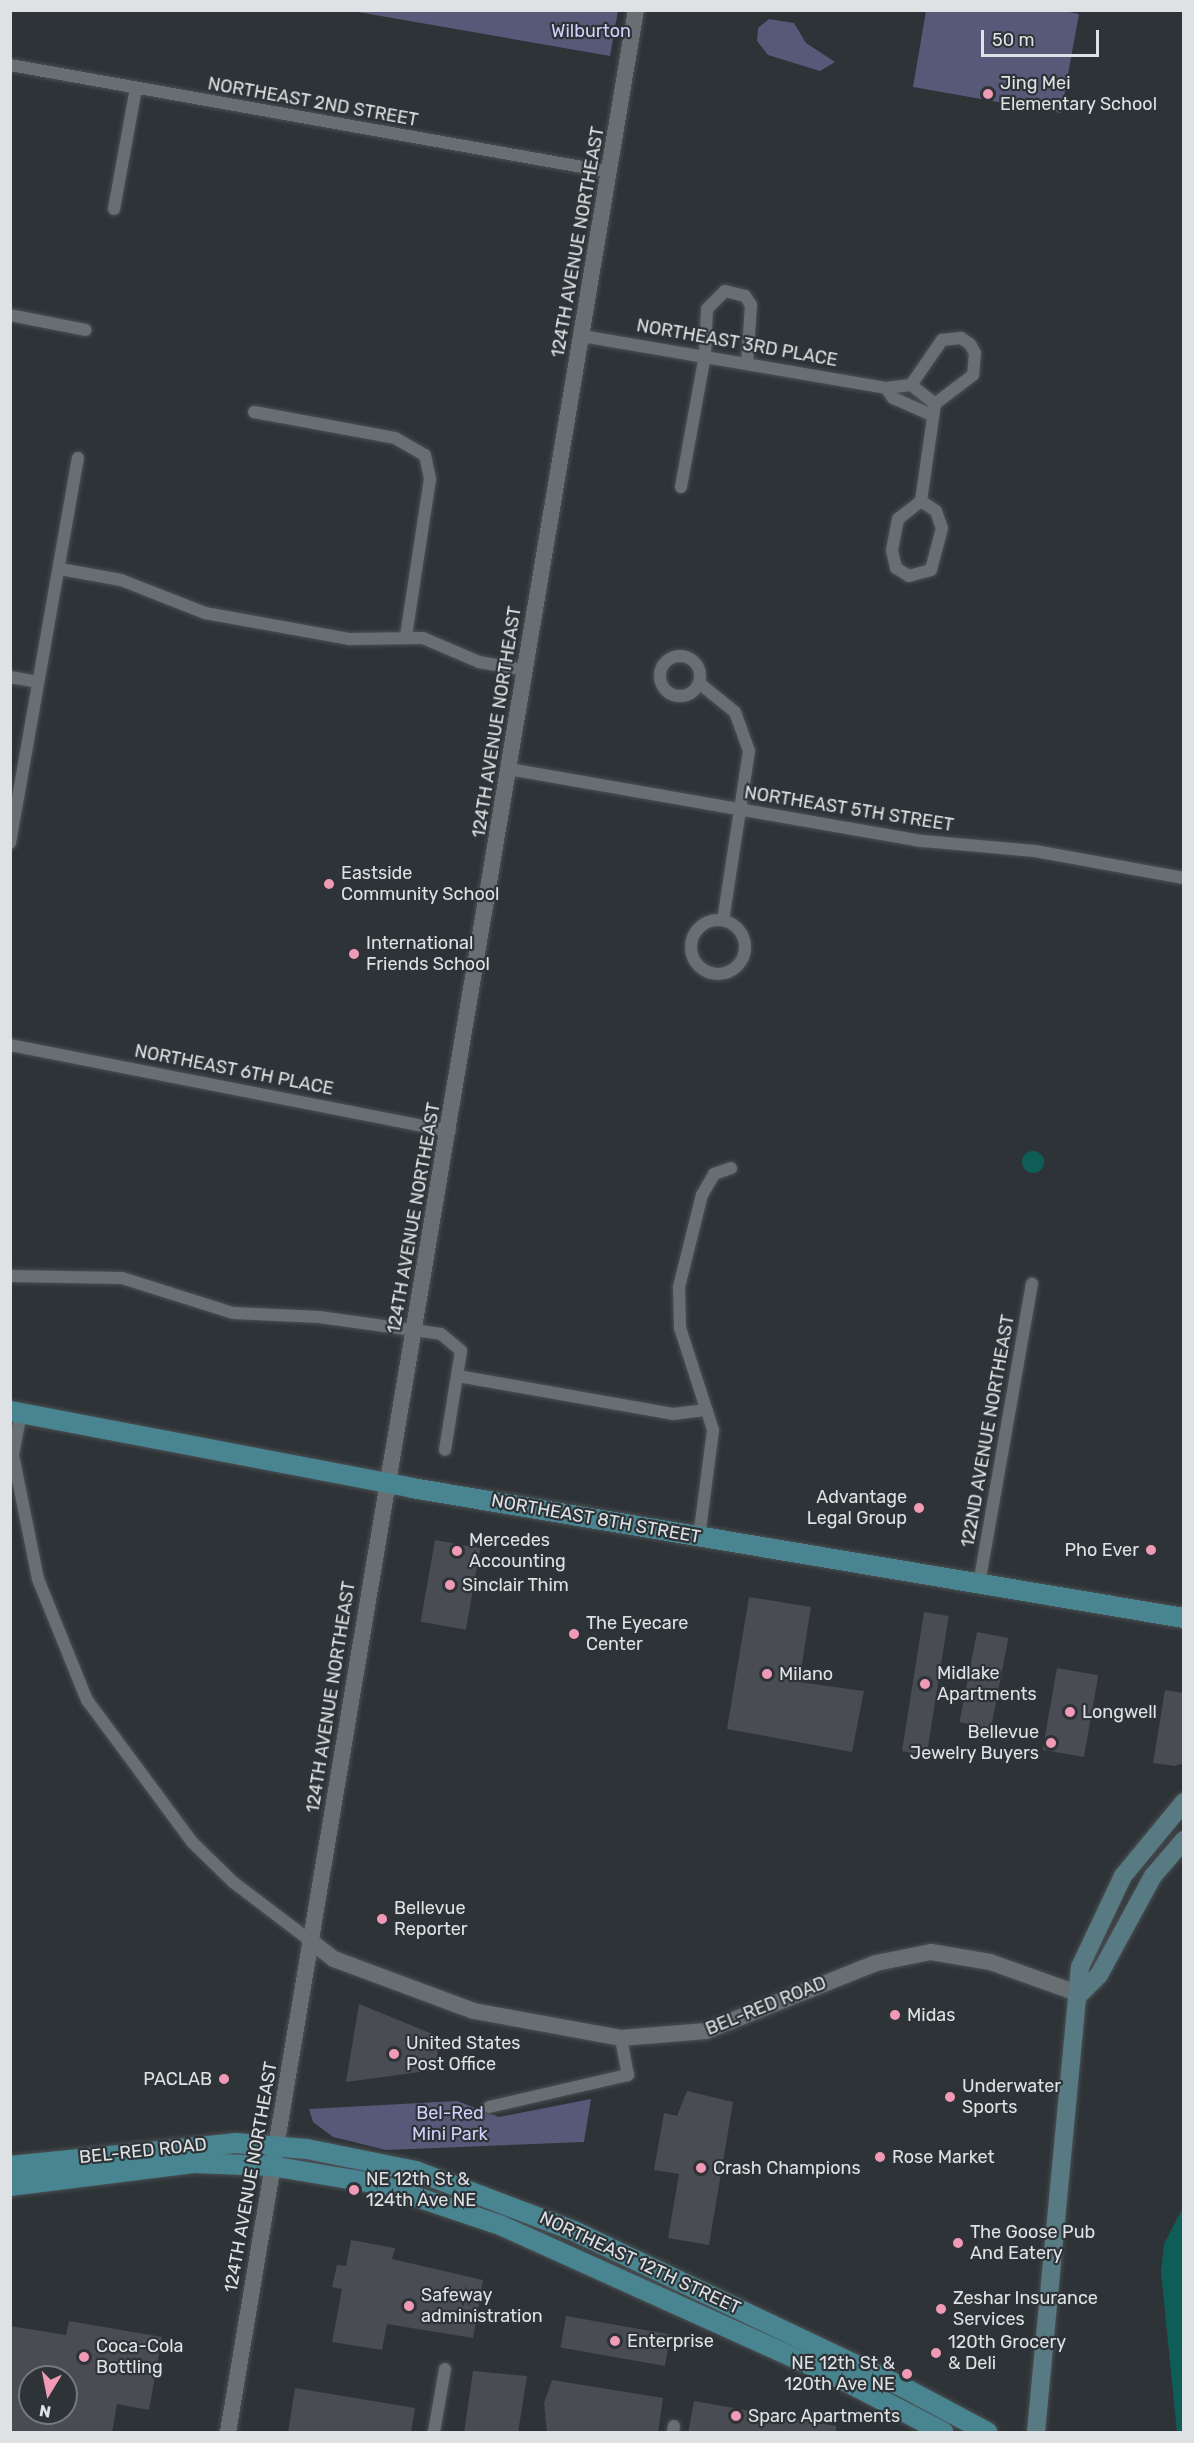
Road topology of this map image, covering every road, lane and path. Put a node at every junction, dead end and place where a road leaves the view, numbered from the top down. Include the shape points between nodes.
1 (636, 10) edge
2 (10, 65) edge
3 (136, 88) junction
4 (610, 172) junction
5 (114, 209) dead end
6 (10, 315) edge
7 (86, 330) dead end
8 (582, 336) junction
9 (705, 356) junction
10 (747, 363) junction
11 (911, 385) junction
12 (886, 388) junction
13 (933, 410) junction
14 (254, 412) dead end
15 (78, 458) dead end
16 (681, 487) dead end
17 (921, 501) junction
18 (60, 568) junction
19 (406, 635) junction
20 (525, 670) junction
21 (10, 677) edge
22 (38, 682) junction
23 (699, 683) dead end
24 (510, 769) junction
25 (14, 806) edge
26 (743, 810) junction
27 (10, 843) edge
28 (1184, 878) edge
29 (723, 920) junction
30 (10, 1045) edge
31 (450, 1131) junction
32 (732, 1168) dead end
33 (10, 1276) edge
34 (1032, 1284) dead end
35 (414, 1331) junction
36 (458, 1377) junction
37 (707, 1410) junction
38 (16, 1412) edge
39 (445, 1450) dead end
40 (386, 1483) junction
41 (699, 1537) junction
42 (979, 1584) junction
43 (1184, 1618) edge
44 (1184, 1802) edge
45 (1184, 1840) edge
46 (312, 1942) junction
47 (1080, 1994) junction
48 (621, 2038) junction
49 (489, 2107) dead end
50 (275, 2145) junction
51 (10, 2166) edge
52 (271, 2166) junction
53 (10, 2186) edge
54 (445, 2369) dead end
55 (228, 2433) edge
56 (434, 2433) edge
57 (943, 2433) edge
58 (987, 2433) edge
59 (1036, 2433) edge

1 - 4 street, 124TH AVENUE NORTHEAST
2 - 3 street, NORTHEAST 2ND STREET
3 - 4 street, NORTHEAST 2ND STREET
3 - 5 street
4 - 8 street, 124TH AVENUE NORTHEAST
6 - 7 street
8 - 9 street, NORTHEAST 3RD PLACE
8 - 20 street, 124TH AVENUE NORTHEAST
9 - 10 street, NORTHEAST 3RD PLACE
9 - 10 street via 707,309 713,297 736,292 745,296 754,316
9 - 16 street
10 - 12 street, NORTHEAST 3RD PLACE
11 - 12 street, NORTHEAST 3RD PLACE
11 - 13 street
11 - 13 street via 942,340 961,338 970,344 975,353 973,375
12 - 13 street, NORTHEAST 3RD PLACE via 893,398
13 - 17 street
14 - 19 street via 395,438 425,455 430,479
15 - 18 street
17 - 17 street via 898,519 891,558 902,574 918,577 931,570 942,528 936,512
18 - 19 street via 121,580 205,613 349,639
18 - 22 street
19 - 20 street via 479,662
20 - 24 street, 124TH AVENUE NORTHEAST
21 - 22 street
22 - 25 street
23 - 26 street via 724,700 744,727 749,766
24 - 26 street, NORTHEAST 5TH STREET
24 - 31 street, 124TH AVENUE NORTHEAST
25 - 27 street
26 - 28 street, NORTHEAST 5TH STREET
26 - 29 street
29 - 29 street via 706,922 691,943 699,967 716,974 733,969 744,955 739,929
30 - 31 street, NORTHEAST 6TH PLACE
31 - 35 street, 124TH AVENUE NORTHEAST
32 - 37 street via 714,1174 702,1195 679,1287 680,1328
33 - 35 street via 122,1278 233,1313
34 - 42 street, 122ND AVENUE NORTHEAST
35 - 36 street via 441,1334 455,1343 460,1351
35 - 40 street, 124TH AVENUE NORTHEAST
36 - 37 street via 673,1414
36 - 39 street
37 - 41 street via 712,1445
38 - 40 main road, NORTHEAST 8TH STREET
38 - 46 street via 13,1455 38,1579 87,1700 192,1842 233,1882
40 - 41 main road, NORTHEAST 8TH STREET
40 - 46 street, 124TH AVENUE NORTHEAST
41 - 42 main road, NORTHEAST 8TH STREET
42 - 43 main road, NORTHEAST 8TH STREET
44 - 47 main road via 1106,1904 1080,1967
45 - 47 main road via 1153,1876 1099,1975
46 - 48 street, BEL-RED ROAD via 334,1959 474,2011
46 - 50 street, 124TH AVENUE NORTHEAST
47 - 48 street, BEL-RED ROAD via 990,1962 931,1952 866,1967 706,2031
47 - 59 main road via 1069,2060
48 - 49 street via 628,2075
50 - 51 main road, BEL-RED ROAD via 186,2146
50 - 52 street, 124TH AVENUE NORTHEAST
50 - 58 main road, NORTHEAST 12TH STREET via 381,2164 456,2183 574,2231 899,2385
52 - 53 main road, BEL-RED ROAD via 194,2163
52 - 55 street, 124TH AVENUE NORTHEAST
52 - 57 main road, NORTHEAST 12TH STREET via 378,2184 470,2213 843,2380
54 - 56 street

